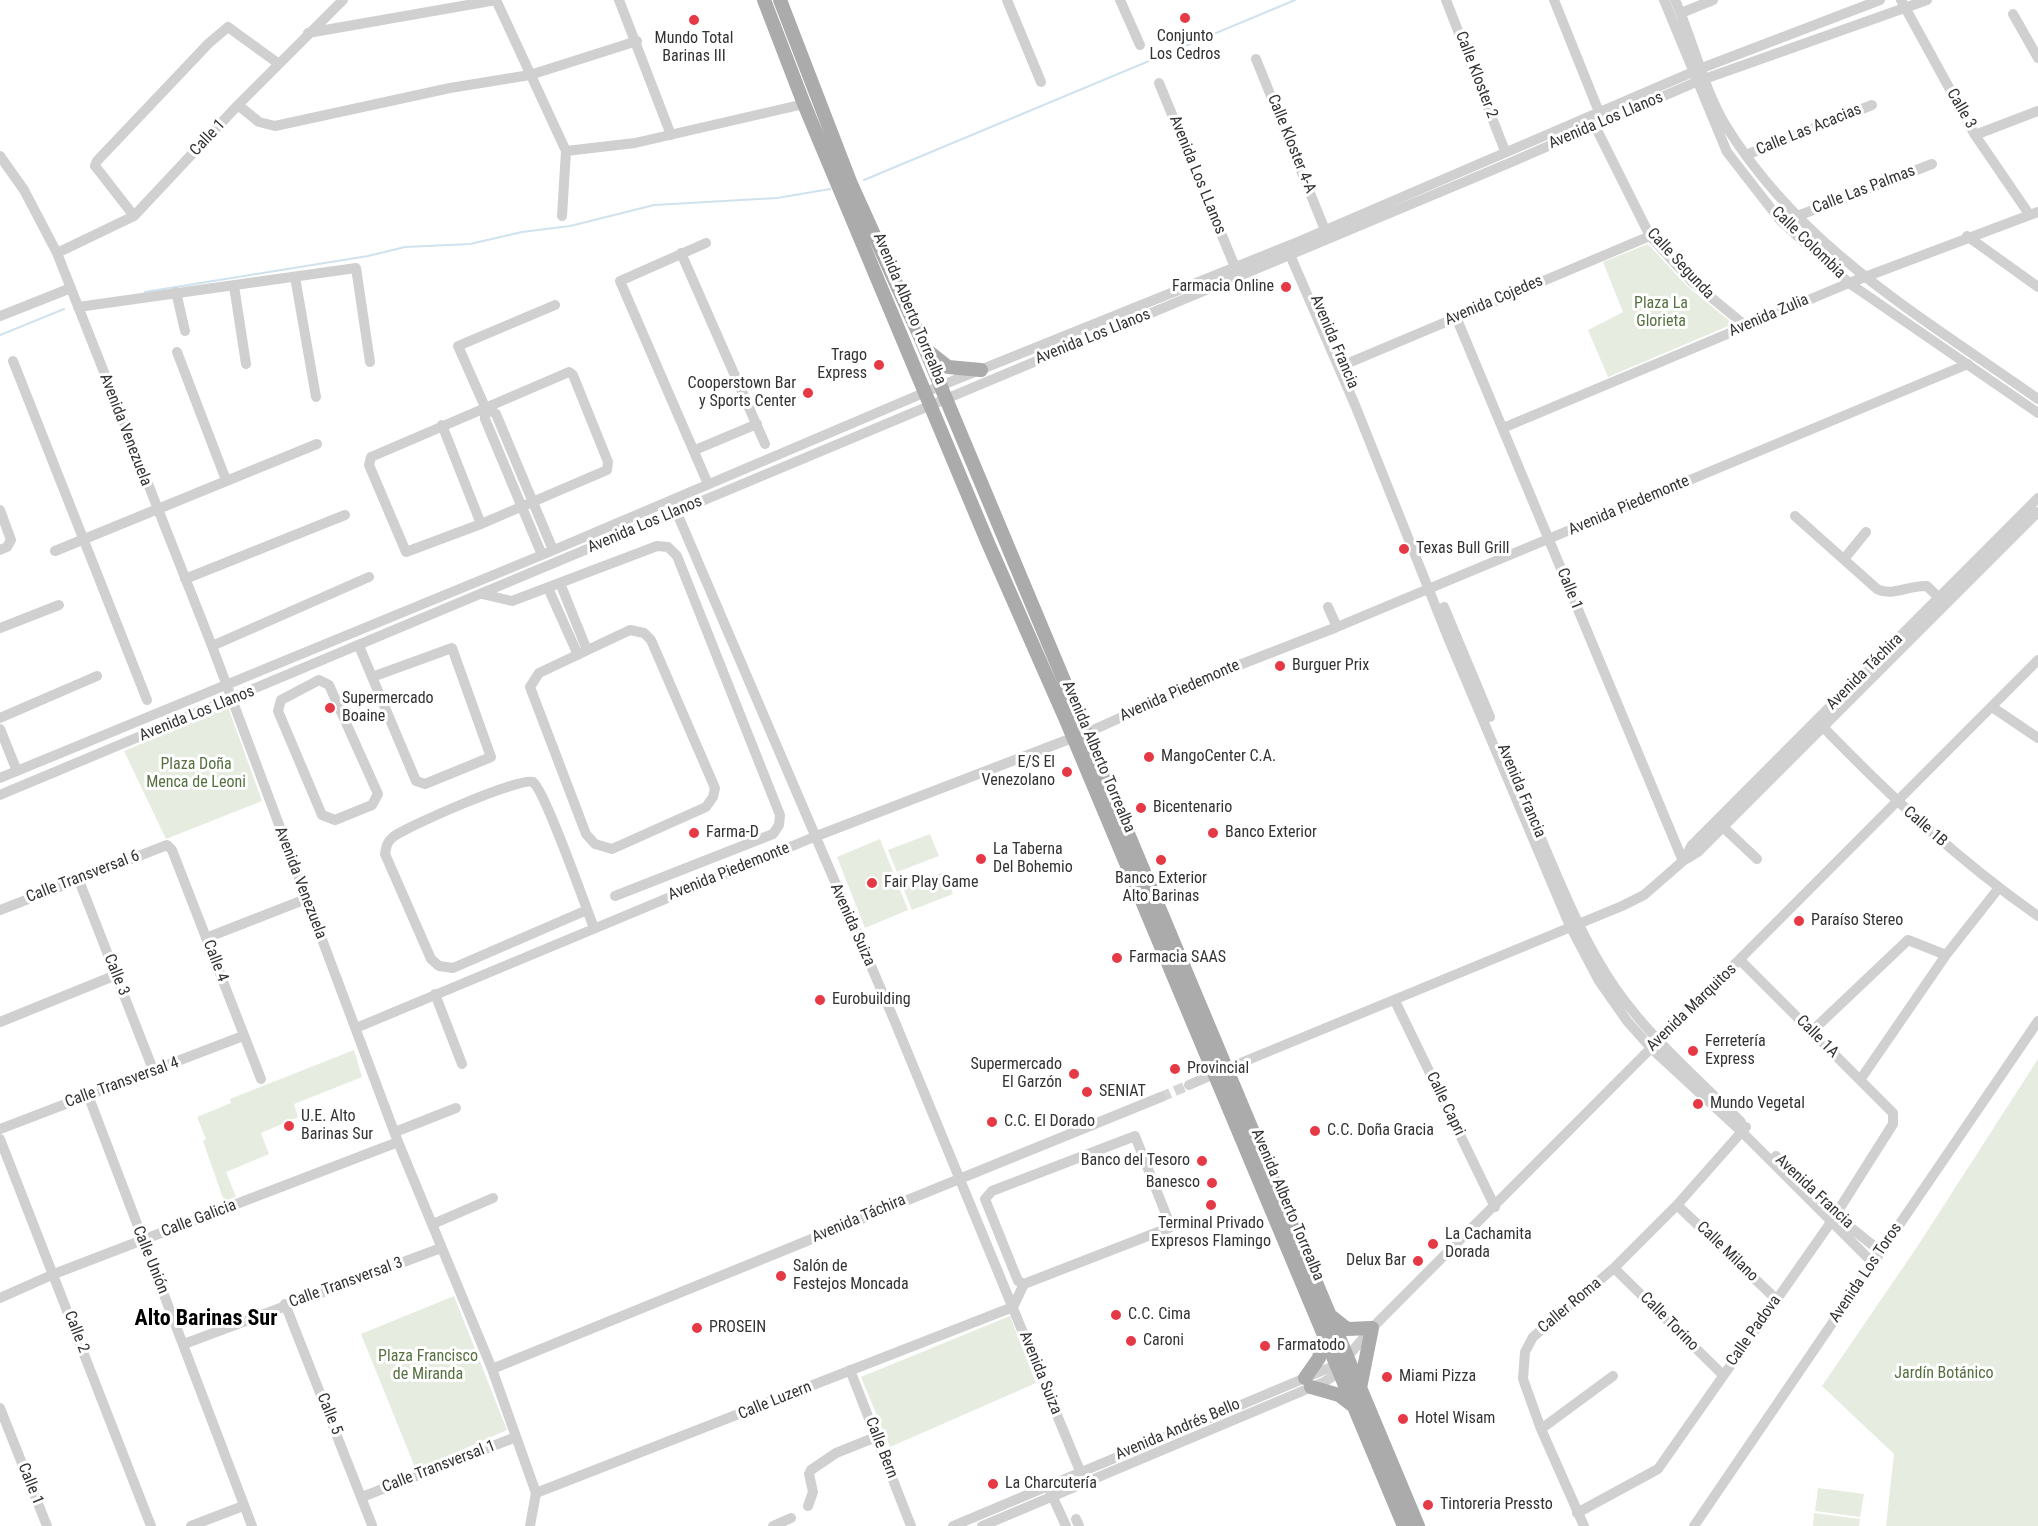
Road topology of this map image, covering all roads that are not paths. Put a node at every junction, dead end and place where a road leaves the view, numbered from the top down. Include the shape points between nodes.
1 (343, 0) edge
2 (496, 0) edge
3 (619, 0) edge
4 (764, 0) edge
5 (780, 0) edge
6 (1007, 0) edge
7 (1120, 0) edge
8 (1446, 0) edge
9 (1554, 0) edge
10 (1664, 0) edge
11 (1675, 0) edge
12 (1713, 0) edge
13 (1880, 0) edge
14 (1927, 0) edge
15 (1902, 4) edge
16 (1681, 13) junction
17 (2013, 14) dead end
18 (308, 33) junction
19 (637, 41) junction
20 (1140, 45) dead end
21 (2037, 54) edge
22 (1256, 59) dead end
23 (279, 64) junction
24 (530, 75) junction
25 (1699, 75) junction
26 (1041, 81) dead end
27 (1159, 83) dead end
28 (804, 104) junction
29 (238, 105) junction
30 (1872, 105) dead end
31 (2038, 111) edge
32 (1599, 112) junction
33 (1594, 126) junction
34 (671, 135) junction
35 (1976, 135) junction
36 (1505, 150) junction
37 (567, 151) junction
38 (1746, 155) junction
39 (0, 156) edge
40 (1932, 164) dead end
41 (2033, 213) edge
42 (134, 216) junction
43 (562, 216) dead end
44 (1796, 217) junction
45 (1325, 230) junction
46 (1650, 236) junction
47 (1967, 236) junction
48 (706, 243) dead end
49 (1291, 249) junction
50 (57, 253) junction
51 (681, 253) junction
52 (1235, 267) junction
53 (295, 277) junction
54 (1865, 278) junction
55 (1849, 283) junction
56 (234, 285) junction
57 (2038, 287) edge
58 (71, 288) junction
59 (176, 292) junction
60 (555, 305) dead end
61 (78, 307) junction
62 (0, 316) edge
63 (1456, 317) junction
64 (1746, 326) junction
65 (185, 331) dead end
66 (922, 344) junction
67 (177, 352) dead end
68 (13, 361) dead end
69 (370, 362) dead end
70 (246, 364) dead end
71 (1968, 364) junction
72 (1341, 366) junction
73 (981, 370) junction
74 (943, 392) junction
75 (316, 398) dead end
76 (929, 398) junction
77 (2038, 399) edge
78 (485, 407) junction
79 (2038, 413) edge
80 (757, 424) junction
81 (442, 425) junction
82 (1503, 428) junction
83 (317, 444) dead end
84 (765, 444) dead end
85 (695, 450) junction
86 (226, 480) junction
87 (708, 484) junction
88 (2038, 498) edge
89 (672, 500) junction
90 (528, 505) junction
91 (0, 510) edge
92 (157, 511) junction
93 (676, 512) junction
94 (2038, 512) edge
95 (345, 515) dead end
96 (1795, 516) dead end
97 (481, 525) junction
98 (1866, 532) dead end
99 (1549, 539) junction
100 (83, 541) junction
101 (0, 550) edge
102 (553, 550) junction
103 (55, 551) dead end
104 (542, 555) junction
105 (1844, 559) junction
106 (369, 577) dead end
107 (186, 579) junction
108 (560, 584) junction
109 (1432, 586) junction
110 (548, 588) junction
111 (482, 594) junction
112 (1939, 598) junction
113 (59, 605) dead end
114 (1328, 607) dead end
115 (1337, 627) junction
116 (0, 628) edge
117 (732, 644) junction
118 (212, 646) junction
119 (359, 646) junction
120 (714, 651) junction
121 (583, 652) junction
122 (2038, 660) edge
123 (290, 675) junction
124 (97, 676) dead end
125 (372, 677) junction
126 (225, 687) junction
127 (297, 690) junction
128 (147, 700) dead end
129 (231, 700) junction
130 (1992, 707) junction
131 (0, 718) edge
132 (1823, 727) junction
133 (0, 729) edge
134 (2036, 733) edge
135 (1078, 735) junction
136 (17, 771) junction
137 (0, 778) edge
138 (0, 795) edge
139 (1897, 802) junction
140 (1723, 827) junction
141 (814, 837) junction
142 (167, 845) joint
143 (1695, 848) junction
144 (1758, 859) dead end
145 (1683, 861) junction
146 (78, 878) junction
147 (1998, 889) junction
148 (615, 896) dead end
149 (306, 899) junction
150 (0, 910) edge
151 (587, 910) junction
152 (2038, 916) edge
153 (1574, 924) junction
154 (594, 928) junction
155 (206, 938) junction
156 (1946, 955) junction
157 (1741, 961) junction
158 (116, 975) junction
159 (435, 994) junction
160 (1395, 1001) junction
161 (2038, 1021) edge
162 (0, 1022) edge
163 (356, 1028) junction
164 (1812, 1031) junction
165 (243, 1036) junction
166 (1655, 1044) junction
167 (462, 1064) dead end
168 (154, 1072) junction
169 (1220, 1072) junction
170 (261, 1079) dead end
171 (1860, 1080) junction
172 (1189, 1085) tunnel mouth
173 (88, 1095) junction
174 (1161, 1097) tunnel mouth
175 (456, 1108) dead end
176 (1893, 1113) joint
177 (0, 1129) edge
178 (1744, 1129) junction
179 (397, 1137) junction
180 (0, 1139) edge
181 (958, 1177) junction
182 (493, 1198) dead end
183 (1677, 1205) junction
184 (1495, 1207) junction
185 (1833, 1219) junction
186 (433, 1224) junction
187 (142, 1241) junction
188 (441, 1248) junction
189 (1880, 1251) junction
190 (1873, 1263) junction
191 (1614, 1268) junction
192 (54, 1274) junction
193 (1024, 1284) junction
194 (0, 1298) edge
195 (1776, 1299) junction
196 (285, 1305) junction
197 (1013, 1307) junction
198 (1329, 1314) junction
199 (1372, 1328) junction
200 (1324, 1335) junction
201 (184, 1344) junction
202 (1343, 1364) junction
203 (492, 1369) junction
204 (850, 1370) junction
205 (1723, 1375) junction
206 (1613, 1376) dead end
207 (1308, 1382) junction
208 (1360, 1390) junction
209 (0, 1408) edge
210 (1354, 1408) junction
211 (1541, 1429) junction
212 (516, 1437) junction
213 (876, 1437) junction
214 (1080, 1472) junction
215 (1085, 1483) junction
216 (1047, 1486) junction
217 (536, 1493) junction
218 (1053, 1496) junction
219 (362, 1497) junction
220 (243, 1506) junction
221 (808, 1506) dead end
222 (1577, 1513) junction
223 (791, 1518) dead end
224 (1071, 1524) edge
225 (372, 1525) edge
226 (47, 1526) edge
227 (151, 1526) edge
228 (191, 1526) edge
229 (252, 1526) edge
230 (533, 1526) edge
231 (773, 1526) edge
232 (911, 1526) edge
233 (953, 1526) edge
234 (982, 1526) edge
235 (1404, 1526) edge
236 (1418, 1526) edge
237 (1584, 1526) edge
238 (1694, 1526) edge

1 - 18 street, Calle 1
2 - 18 street
2 - 24 street
3 - 19 street
4 - 28 main road, Avenida Alberto Torrealba
5 - 66 main road, Avenida Alberto Torrealba via 851,184
6 - 26 street
7 - 20 street
8 - 36 street, Calle Kloster 2
9 - 32 street
10 - 25 street, Calle Colombia
11 - 16 street, Calle Colombia
12 - 16 street
13 - 25 street, Avenida Los Llanos
14 - 15 street, Avenida Los Llanos
15 - 25 street, Avenida Los Llanos
15 - 35 street, Calle 3
16 - 25 street, Calle Colombia
17 - 21 street
18 - 23 street, Calle 1
19 - 24 street
19 - 34 street
22 - 45 street, Calle Kloster 4-A
23 - 29 street, Calle 1
23 - 42 street via 228,27 209,43 97,161 95,166
24 - 29 street via 275,126 259,122
24 - 37 street
25 - 32 street, Avenida Los Llanos
25 - 33 street, Avenida Los Llanos
25 - 38 street, Calle Colombia
25 - 55 street, Calle Colombia via 1727,152 1780,220
27 - 52 street, Avenida Los LLanos
28 - 34 street
28 - 76 main road, Avenida Alberto Torrealba
29 - 42 street, Calle 1
30 - 38 street, Calle Las Acacias
31 - 35 street
32 - 36 street, Avenida Los Llanos
33 - 46 street, Calle Segunda
33 - 49 street, Avenida Los Llanos
34 - 37 street
35 - 41 street, Calle 3
36 - 45 street, Avenida Los Llanos
37 - 43 street
38 - 44 street, Calle Colombia
39 - 50 street, Avenida Venezuela via 24,190
40 - 44 street, Calle Las Palmas
41 - 47 street, Avenida Zulia
42 - 50 street, Calle 1
44 - 54 street, Calle Colombia
45 - 49 street, Avenida Los Llanos
46 - 63 street, Avenida Cojedes
46 - 64 street, Calle Segunda via 1691,281
47 - 54 street, Avenida Zulia
47 - 57 street
48 - 51 street
49 - 52 street, Avenida Los Llanos
49 - 72 street, Avenida Francia
49 - 74 street, Avenida Los Llanos
50 - 58 street, Avenida Venezuela
51 - 80 street
51 - 85 street via 620,281
52 - 73 street, Avenida Los Llanos
53 - 56 street
53 - 69 street via 356,268
53 - 75 street
54 - 55 street, Avenida Zulia
54 - 77 street, Calle Colombia
55 - 64 street, Avenida Zulia
55 - 71 street, Calle Colombia
56 - 59 street
56 - 70 street
58 - 61 street, Avenida Venezuela
58 - 62 street
59 - 61 street
59 - 65 street
60 - 78 street via 458,346
61 - 92 street, Avenida Venezuela
63 - 72 street, Avenida Cojedes
63 - 82 street, Calle 1
64 - 82 street, Avenida Zulia
66 - 73 main road via 945,366
66 - 74 main road, Avenida Alberto Torrealba
67 - 86 street
68 - 100 street
71 - 79 street, Calle Colombia
71 - 99 street, Avenida Piedemonte
72 - 109 street, Avenida Francia
73 - 74 street, Avenida Los Llanos
74 - 76 street, Avenida Los Llanos
74 - 135 main road, Avenida Alberto Torrealba
76 - 87 street, Avenida Los Llanos
76 - 93 street, Avenida Los Llanos
76 - 135 main road, Avenida Alberto Torrealba
78 - 81 street
78 - 90 street via 496,414
78 - 90 street via 569,372 573,375 609,466
80 - 84 street
80 - 85 street
81 - 97 street
81 - 97 street via 371,457 369,465 406,552
82 - 99 street, Calle 1
83 - 86 street
85 - 87 street
86 - 92 street
87 - 89 street, Avenida Los Llanos
88 - 112 street, Avenida Táchira
89 - 93 street, Avenida Suiza
89 - 102 street, Avenida Los Llanos
90 - 97 street
90 - 102 street
90 - 104 street
91 - 101 street via 11,540
92 - 100 street
92 - 107 street, Avenida Venezuela
93 - 111 street, Avenida Los Llanos
93 - 117 street, Avenida Suiza
94 - 132 street
95 - 107 street
96 - 105 street
98 - 105 street
99 - 109 street, Avenida Piedemonte
99 - 145 street, Calle 1
100 - 103 street
100 - 128 street
102 - 104 street, Avenida Los Llanos
104 - 126 street, Avenida Los Llanos
105 - 112 street via 1883,592 1927,586
106 - 118 street
107 - 118 street, Avenida Venezuela
108 - 110 street
108 - 120 street via 657,546 668,547 677,556
108 - 121 street
109 - 115 street, Avenida Piedemonte
109 - 153 street, Avenida Francia
110 - 111 street via 512,601
110 - 121 street
111 - 119 street, Avenida Los Llanos
112 - 143 street, Avenida Táchira
113 - 116 street
114 - 115 street
115 - 135 street, Avenida Piedemonte
117 - 120 street
117 - 141 street, Avenida Suiza
118 - 126 street, Avenida Venezuela
119 - 123 street, Avenida Los Llanos
119 - 125 street
120 - 148 street via 780,815 779,825 773,834
121 - 121 street via 538,673 530,691 586,834 596,844 612,849 706,807 714,796 714,784 649,637 630,630
122 - 130 street, Avenida Marquitos
123 - 127 street
123 - 129 street, Avenida Los Llanos
124 - 131 street
125 - 125 street via 419,784 491,757 452,648
126 - 129 street, Avenida Venezuela
126 - 136 street, Avenida Los Llanos
127 - 127 street via 281,700 278,711 322,815 338,820 374,803 378,790 329,685 319,680
129 - 138 street, Avenida Los Llanos
129 - 149 street, Avenida Venezuela
130 - 134 street
130 - 139 street, Avenida Marquitos
132 - 139 street, Calle 1B
132 - 140 street
133 - 136 street
135 - 141 street, Avenida Piedemonte
135 - 169 main road, Avenida Alberto Torrealba
136 - 137 street, Avenida Los Llanos
139 - 147 street, Calle 1B
139 - 157 street, Avenida Marquitos
140 - 143 street
140 - 144 street
141 - 154 street, Avenida Piedemonte
141 - 181 street, Avenida Suiza
142 - 146 street, Calle Transversal 6
142 - 155 street, Calle 4
143 - 145 street
145 - 153 street via 1644,895
146 - 150 street, Calle Transversal 6
146 - 158 street, Calle 3
147 - 152 street, Calle 1B
147 - 156 street
149 - 155 street
149 - 163 street, Avenida Venezuela
151 - 151 street via 540,789 533,782 523,780 466,802 392,837 387,844 385,854 431,959 444,968 453,968
151 - 154 street
153 - 160 street
153 - 166 street, Avenida Francia via 1599,981 1627,1021
154 - 159 street, Avenida Piedemonte
155 - 165 street, Calle 4
156 - 164 street via 1908,940
156 - 171 street
157 - 164 street, Calle 1A
157 - 166 street, Avenida Marquitos
158 - 162 street
158 - 168 street, Calle 3
159 - 163 street, Avenida Piedemonte
159 - 167 street
160 - 169 street
160 - 184 street, Calle Capri
161 - 189 street, Avenida Los Toros
163 - 179 street, Avenida Venezuela
164 - 171 street, Calle 1A
165 - 168 street, Calle Transversal 4
165 - 170 street, Calle 4
166 - 178 street, Avenida Francia
166 - 184 street, Avenida Marquitos
168 - 173 street, Calle Transversal 4
169 - 172 street
169 - 198 main road, Avenida Alberto Torrealba
169 - 200 main road, Avenida Alberto Torrealba
171 - 176 street, Calle 1A
173 - 177 street, Calle Transversal 4
173 - 187 street, Calle Unión
174 - 181 street, Avenida Táchira
175 - 179 street, Calle Galicia
176 - 185 street, Calle Padova via 1893,1124
178 - 183 street, Caller Roma
178 - 185 street, Avenida Francia
179 - 186 street, Avenida Venezuela
179 - 187 street, Calle Galicia
180 - 192 street, Calle 2
181 - 197 street, Avenida Suiza
181 - 203 street, Avenida Táchira
182 - 186 street
183 - 191 street, Caller Roma
183 - 195 street, Calle Milano
184 - 199 street, Avenida Marquitos
185 - 189 street, Avenida Francia
185 - 190 street, Avenida Francia
185 - 195 street, Calle Padova
186 - 188 street, Avenida Venezuela
187 - 192 street, Calle Galicia
187 - 201 street, Calle Unión
188 - 196 street, Calle Transversal 3
188 - 203 street, Avenida Venezuela
189 - 190 street, Avenida Los Toros
190 - 238 street, Avenida Los Toros
191 - 205 street, Calle Torino
191 - 211 street, Caller Roma via 1533,1337 1525,1352 1523,1379
192 - 194 street, Calle Galicia
192 - 227 street, Calle 2
193 - 193 street via 1171,1227 1135,1136 992,1191 985,1200 1018,1281
193 - 197 street
195 - 205 street, Calle Padova
196 - 201 street, Calle Transversal 3
196 - 219 street, Calle 5
197 - 204 street, Calle Luzern
197 - 214 street, Avenida Suiza
198 - 199 main road via 1347,1329
198 - 202 main road, Avenida Alberto Torrealba
199 - 202 street, Avenida Marquitos
199 - 208 main road
200 - 202 main road, Avenida Alberto Torrealba
200 - 207 main road
201 - 220 street, Calle Unión
202 - 207 street, Avenida Andrés Bello
202 - 208 main road, Avenida Alberto Torrealba
202 - 210 main road, Avenida Alberto Torrealba
203 - 212 street, Avenida Venezuela
204 - 213 street, Calle Bern
204 - 217 street, Calle Luzern
205 - 222 street, Calle Padova via 1658,1469
206 - 211 street
207 - 210 main road via 1348,1400
207 - 214 street, Avenida Andrés Bello
207 - 215 street, Avenida Andrés Bello
208 - 236 main road, Avenida Alberto Torrealba
209 - 226 street, Calle 1
210 - 235 main road, Avenida Alberto Torrealba
211 - 222 street, Caller Roma
212 - 217 street, Avenida Venezuela
212 - 219 street, Calle Transversal 1
213 - 221 street via 836,1453 811,1470 813,1492
213 - 232 street, Calle Bern
214 - 215 street, Avenida Suiza
214 - 216 street, Avenida Andrés Bello
215 - 218 street, Avenida Andrés Bello
216 - 218 street
216 - 233 street, Avenida Andrés Bello
217 - 230 street
218 - 224 street
218 - 234 street, Avenida Andrés Bello
219 - 225 street, Calle 5
220 - 228 street
220 - 229 street, Calle Unión
222 - 237 street, Caller Roma
223 - 231 street

